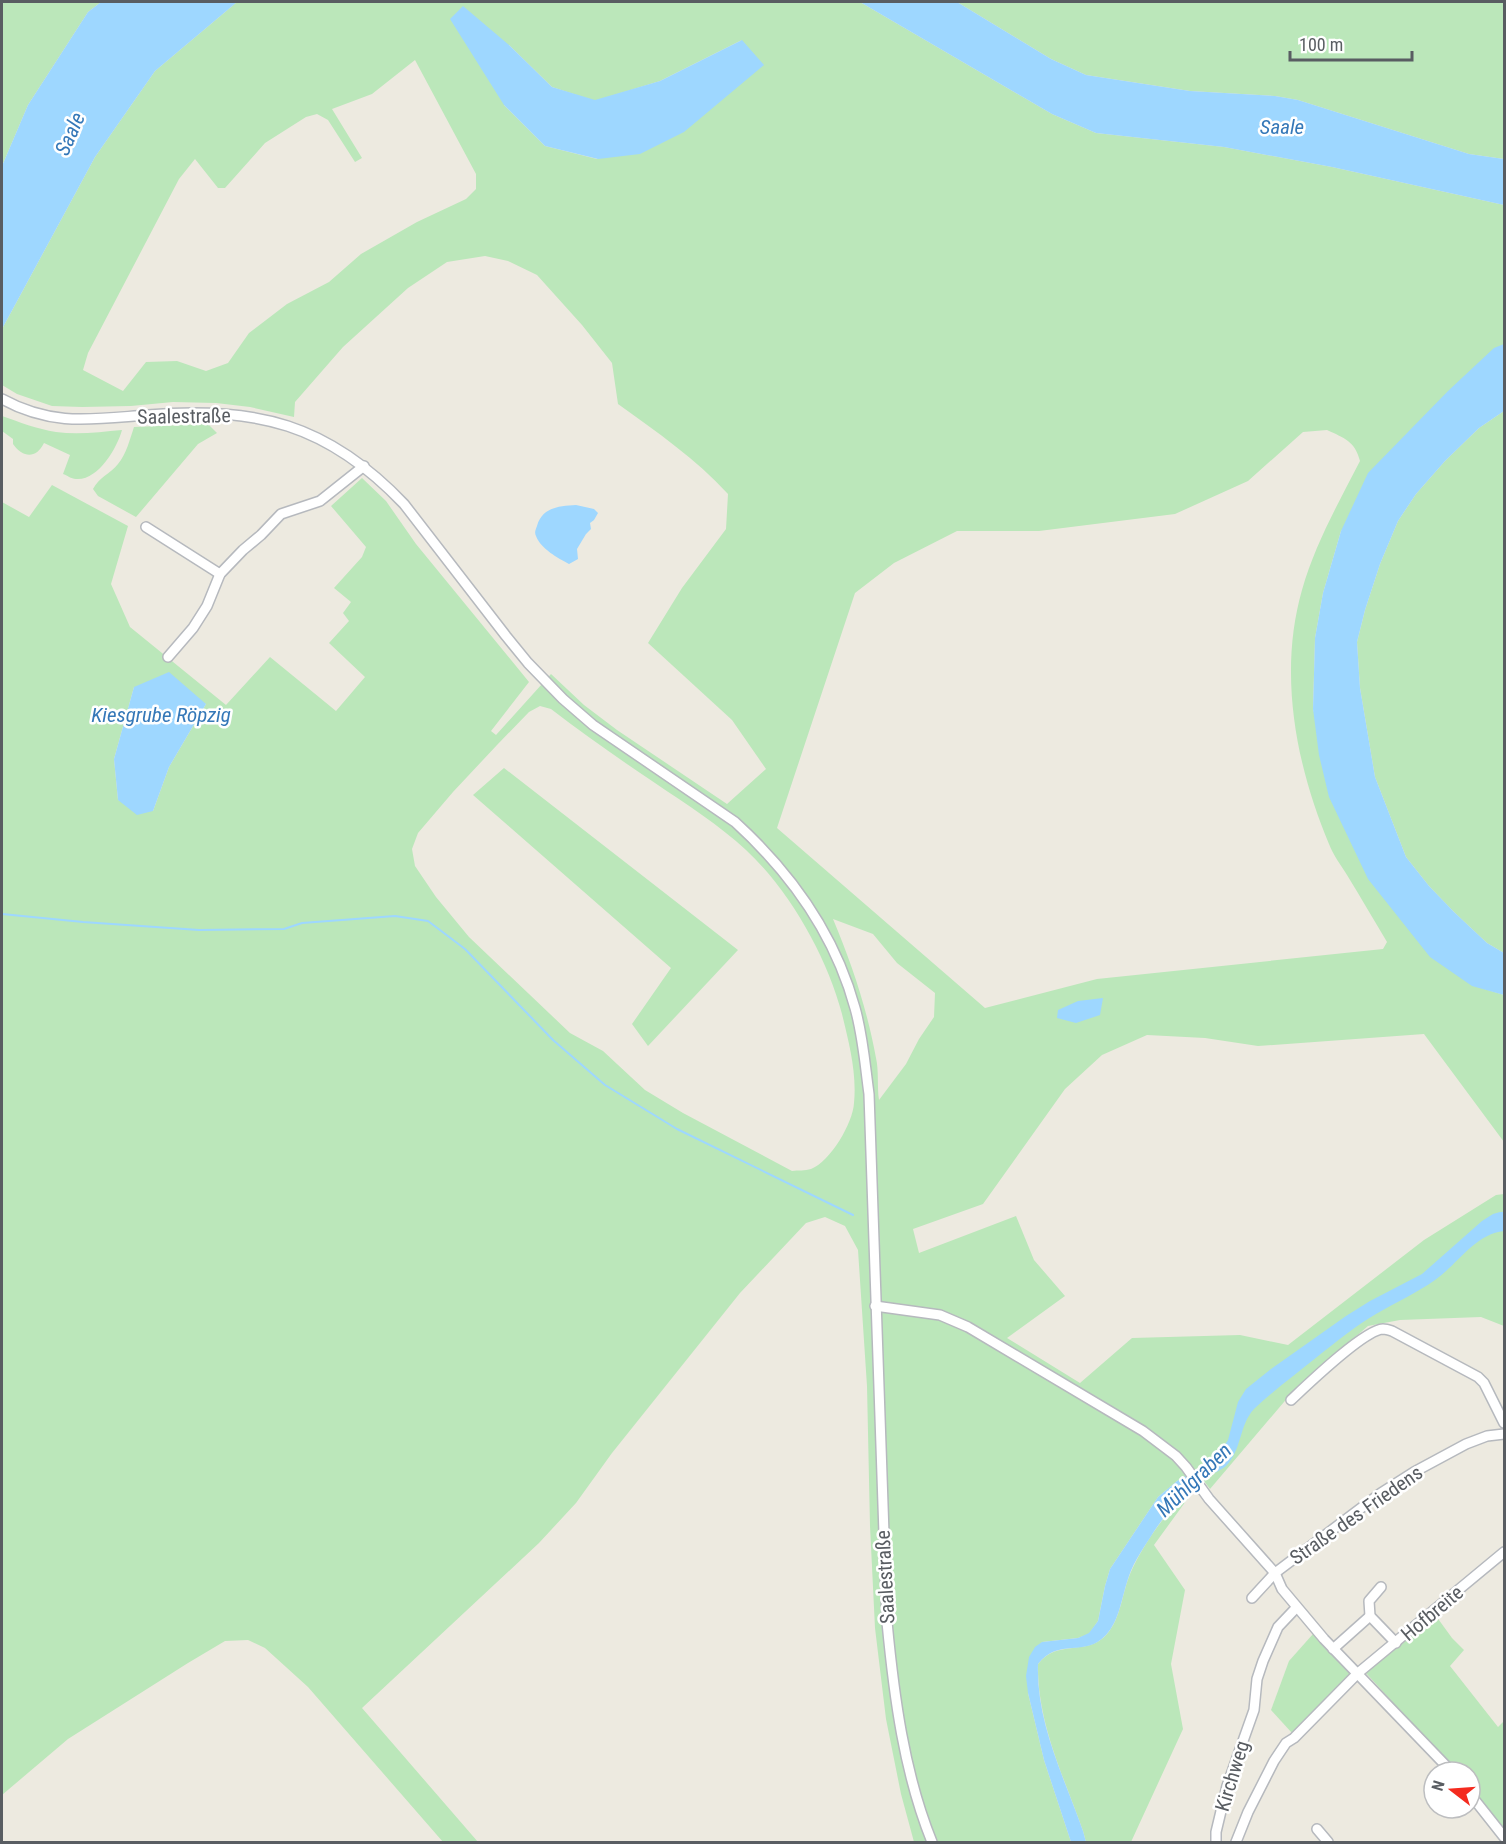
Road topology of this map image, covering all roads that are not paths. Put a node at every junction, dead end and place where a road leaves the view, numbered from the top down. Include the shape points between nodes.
1 (2, 399) edge
2 (364, 466) junction
3 (146, 526) dead end
4 (220, 574) junction
5 (168, 657) dead end
6 (875, 1306) junction
7 (1291, 1400) dead end
8 (1504, 1423) edge
9 (1504, 1434) edge
10 (1504, 1552) edge
11 (1275, 1573) junction
12 (1381, 1587) dead end
13 (1252, 1598) dead end
14 (1296, 1608) junction
15 (1370, 1616) junction
16 (1396, 1643) junction
17 (1333, 1649) junction
18 (1358, 1674) junction
19 (1440, 1760) edge
20 (1482, 1807) edge
21 (1317, 1829) dead end
22 (1503, 1831) edge
23 (932, 1842) edge
24 (1216, 1842) edge
25 (1236, 1842) edge
26 (1328, 1842) edge

1 - 2 street, Saalestraße via 34,414 75,420 214,412 242,415 309,434
2 - 4 street via 320,501 281,514
2 - 6 street, Saalestraße via 404,504 546,683 593,724 735,822 783,871 815,916 844,975 864,1050
3 - 4 street
4 - 5 street via 207,606
6 - 11 street, Straße des Friedens via 940,1315 968,1327 1143,1431 1186,1467
6 - 23 street, Saalestraße via 890,1651 905,1750
7 - 8 street via 1332,1362 1383,1329 1392,1330 1478,1377
9 - 11 street, Straße des Friedens via 1466,1444 1414,1472
10 - 16 street, Hofbreite
11 - 13 street
11 - 14 street, Straße des Friedens
12 - 15 street via 1369,1601
14 - 17 street, Straße des Friedens
14 - 24 street, Kirchweg via 1278,1627 1263,1661 1254,1710 1227,1786
15 - 16 street
15 - 17 street
16 - 18 street, Hofbreite
17 - 18 street, Straße des Friedens
18 - 19 street, Straße des Friedens
18 - 25 street, Hofbreite via 1286,1743 1261,1785
20 - 22 street
21 - 26 street

